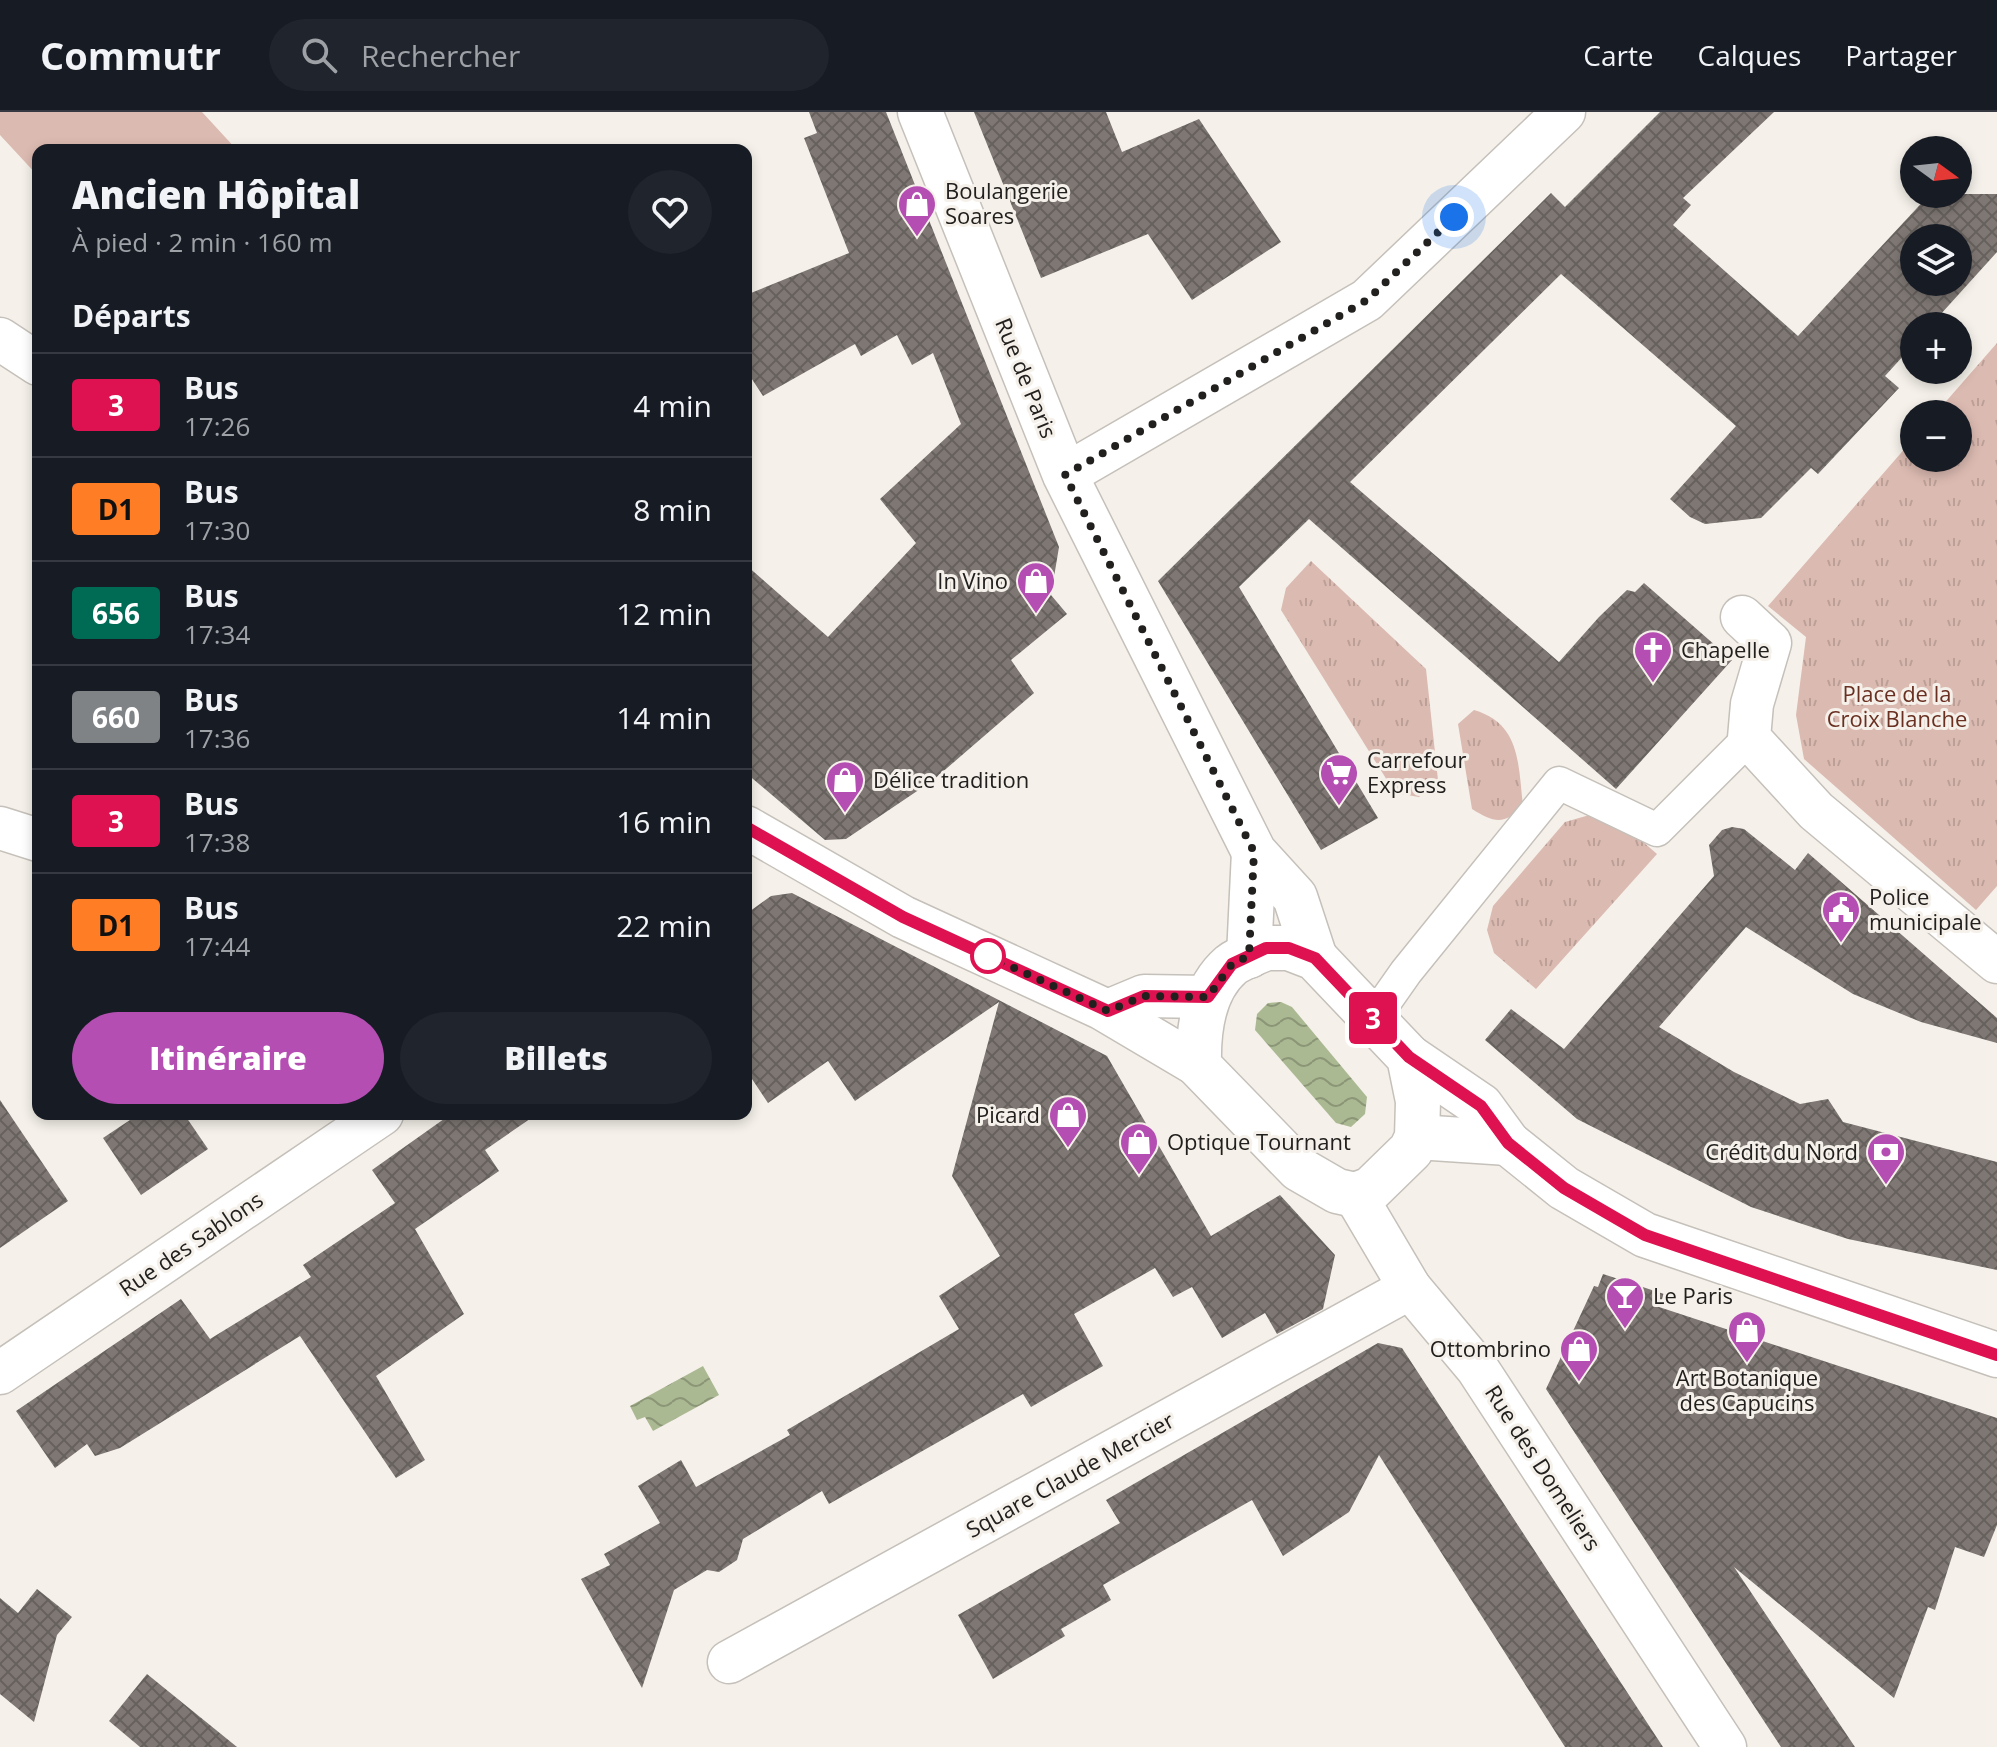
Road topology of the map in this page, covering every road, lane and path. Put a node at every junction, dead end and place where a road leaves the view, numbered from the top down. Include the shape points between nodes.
1 (920, 112) edge
2 (1564, 112) edge
3 (0, 339) edge
4 (32, 360) edge
5 (1065, 475) junction
6 (1742, 617) dead end
7 (1749, 738) junction
8 (0, 828) edge
9 (32, 838) edge
10 (756, 847) edge
11 (1254, 852) junction
12 (1249, 956) junction
13 (1315, 958) junction
14 (1997, 962) edge
15 (1208, 997) junction
16 (1108, 1011) junction
17 (1373, 1019) junction
18 (1409, 1057) junction
19 (1199, 1066) junction
20 (373, 1120) edge
21 (1417, 1137) junction
22 (1508, 1143) junction
23 (1355, 1195) junction
24 (1410, 1288) junction
25 (1997, 1355) edge
26 (0, 1373) edge
27 (729, 1662) dead end
28 (1725, 1747) edge

1 - 5 street, Rue de Paris
2 - 5 street via 1367,300
3 - 4 street
5 - 11 street, Rue de Paris
6 - 7 street via 1770,643 1752,704
7 - 14 street via 1816,811
7 - 17 street via 1657,830 1559,783
8 - 9 street
10 - 16 street
11 - 12 street, Rue de Paris
11 - 13 street, Rue de Paris via 1295,897
12 - 13 street via 1266,948 1289,948
12 - 15 street via 1232,964
13 - 17 street
15 - 16 street via 1144,996
15 - 19 street via 1198,1034
16 - 19 street
17 - 18 street
18 - 21 street via 1418,1101
18 - 22 street via 1481,1106
19 - 23 street via 1299,1169
20 - 26 street, Rue des Sablons
21 - 22 street
21 - 23 street via 1385,1179
22 - 25 street via 1564,1188 1645,1235
23 - 24 street, Rue des Domeliers
24 - 27 street, Square Claude Mercier
24 - 28 street, Rue des Domeliers via 1470,1357

